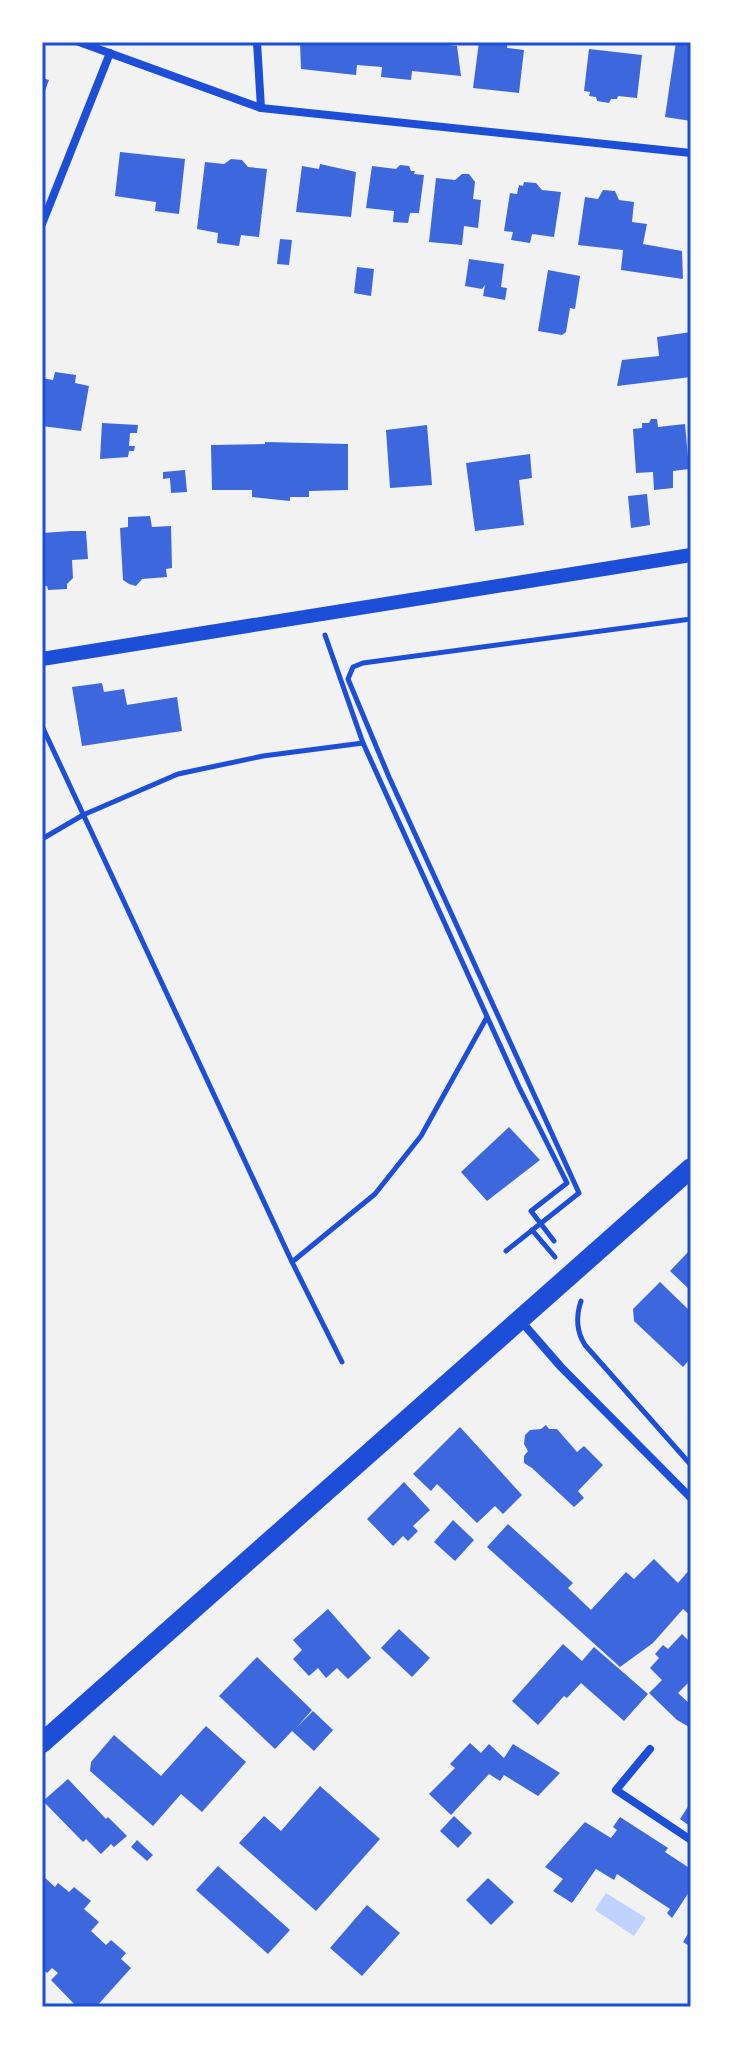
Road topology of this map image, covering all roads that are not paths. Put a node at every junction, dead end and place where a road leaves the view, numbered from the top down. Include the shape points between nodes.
1 (79, 42) edge
2 (257, 42) edge
3 (110, 53) junction
4 (261, 108) junction
5 (691, 153) edge
6 (42, 224) edge
7 (691, 555) edge
8 (42, 659) edge
9 (691, 1168) edge
10 (520, 1320) junction
11 (691, 1498) edge
12 (42, 1743) edge
13 (650, 1749) dead end
14 (691, 1840) edge

1 - 3 street
2 - 4 street
3 - 4 street
3 - 6 street
4 - 5 street
7 - 8 street
9 - 10 main road
10 - 11 street
10 - 12 main road
13 - 14 street via 616,1790

